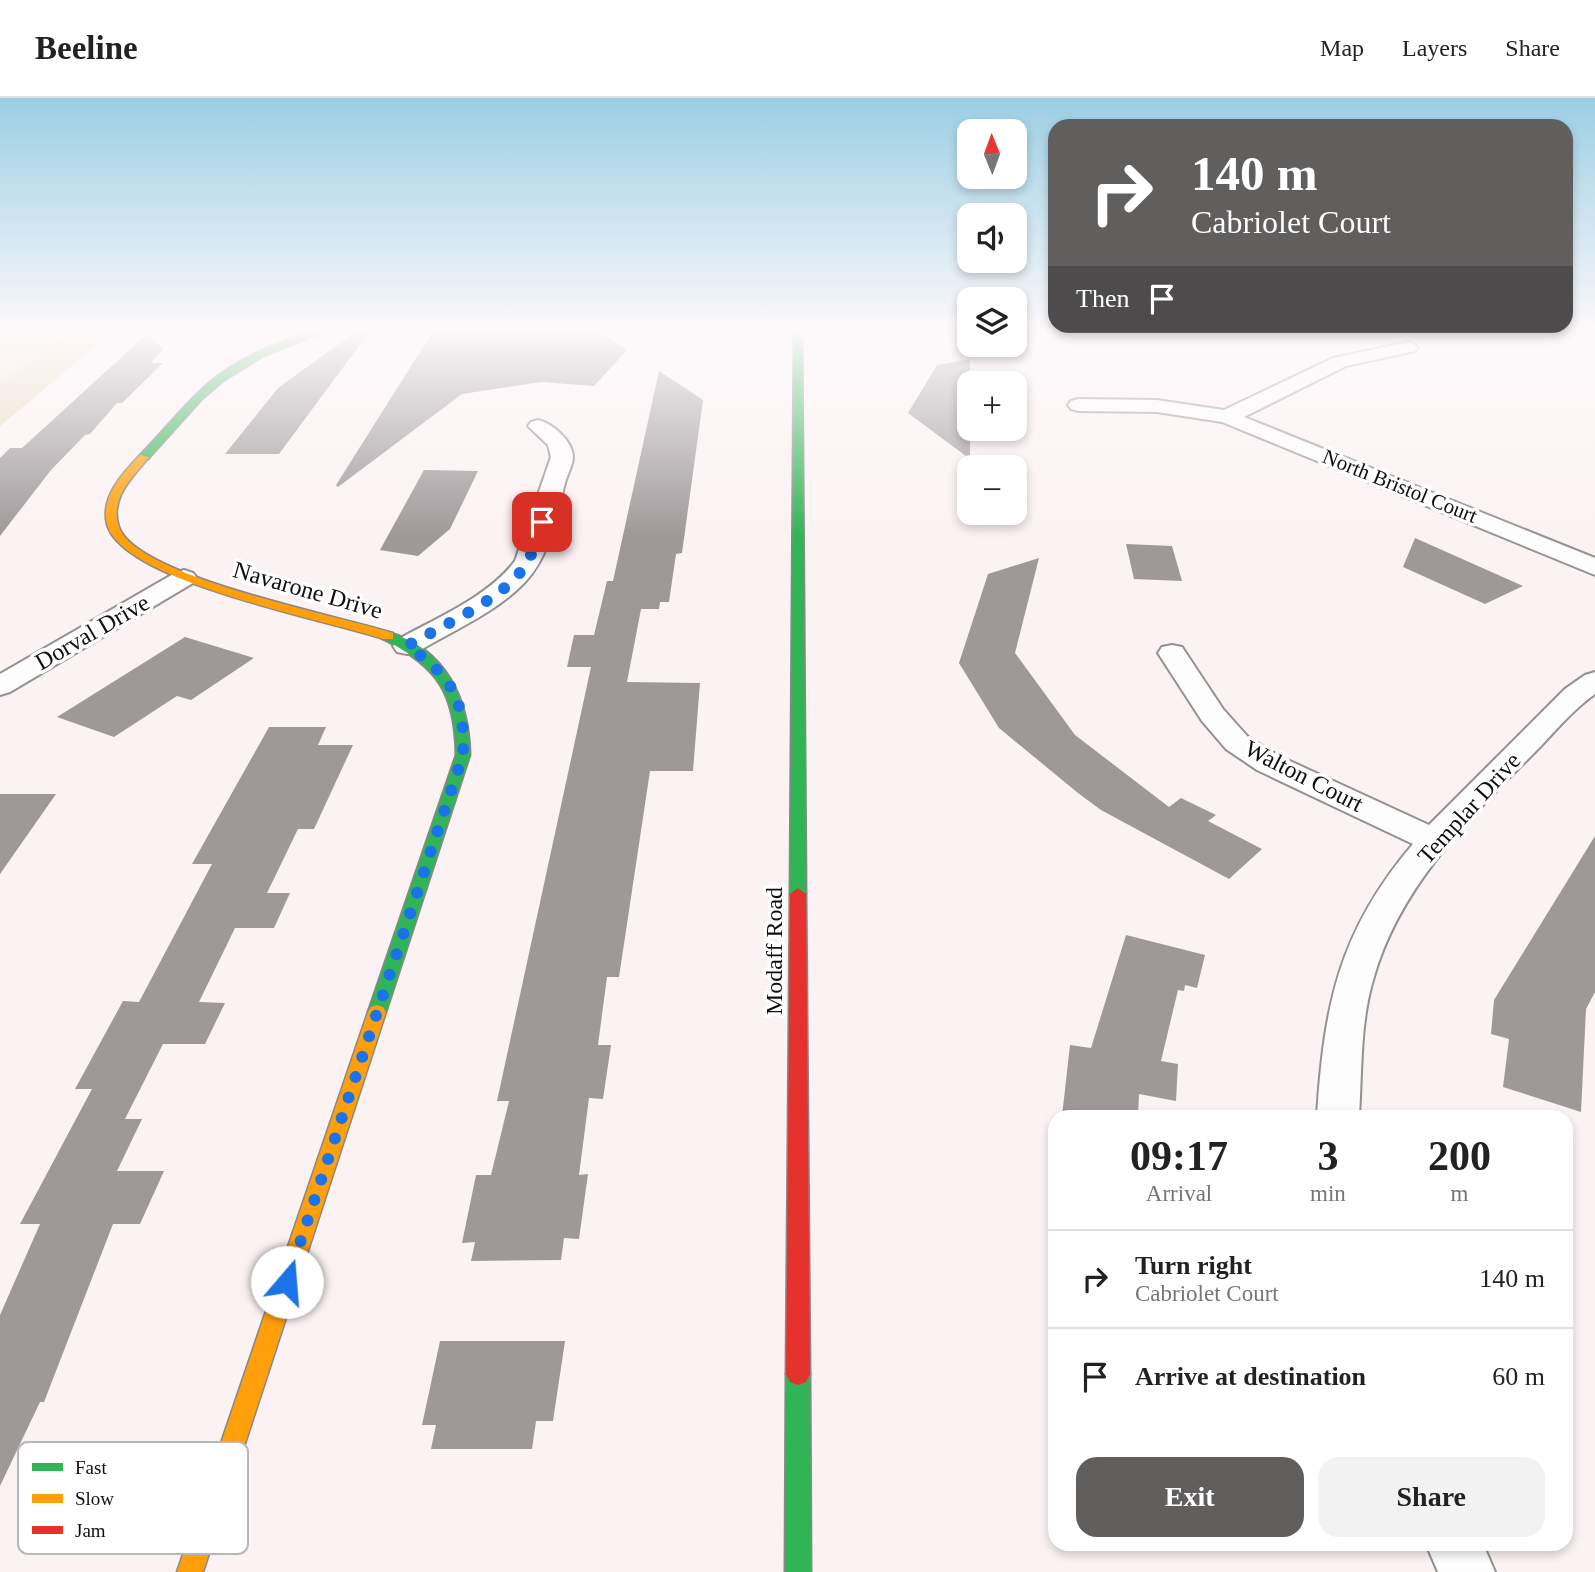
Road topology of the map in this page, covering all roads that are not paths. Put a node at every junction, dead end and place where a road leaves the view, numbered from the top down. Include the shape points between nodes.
1 (198, 400) edge
2 (798, 400) edge
3 (1262, 400) edge
4 (1078, 405) dead end
5 (1227, 417) junction
6 (538, 426) dead end
7 (1595, 567) edge
8 (184, 578) junction
9 (407, 646) junction
10 (1172, 653) dead end
11 (1595, 681) edge
12 (0, 686) edge
13 (1433, 840) junction
14 (1338, 1110) edge
15 (233, 1442) edge
16 (1457, 1551) edge
17 (196, 1554) edge
18 (190, 1572) edge
19 (798, 1572) edge
20 (1466, 1572) edge

1 - 8 street, Navarone Drive via 118,488 112,502 116,534 141,558
2 - 19 street, Modaff Road
3 - 5 street
4 - 5 street, North Bristol Court via 1157,406
5 - 7 street, North Bristol Court
6 - 9 street via 558,443 562,457 527,562 501,590
8 - 9 street, Navarone Drive via 357,625
8 - 12 street, Dorval Drive
9 - 15 street, Navarone Drive via 432,663 458,700 464,724 463,755
10 - 13 street, Walton Court via 1212,715 1237,743 1268,763
11 - 13 street, Templar Drive via 1575,695
13 - 14 street, Templar Drive via 1375,924 1354,977 1342,1038
16 - 20 street
17 - 18 street, Navarone Drive

